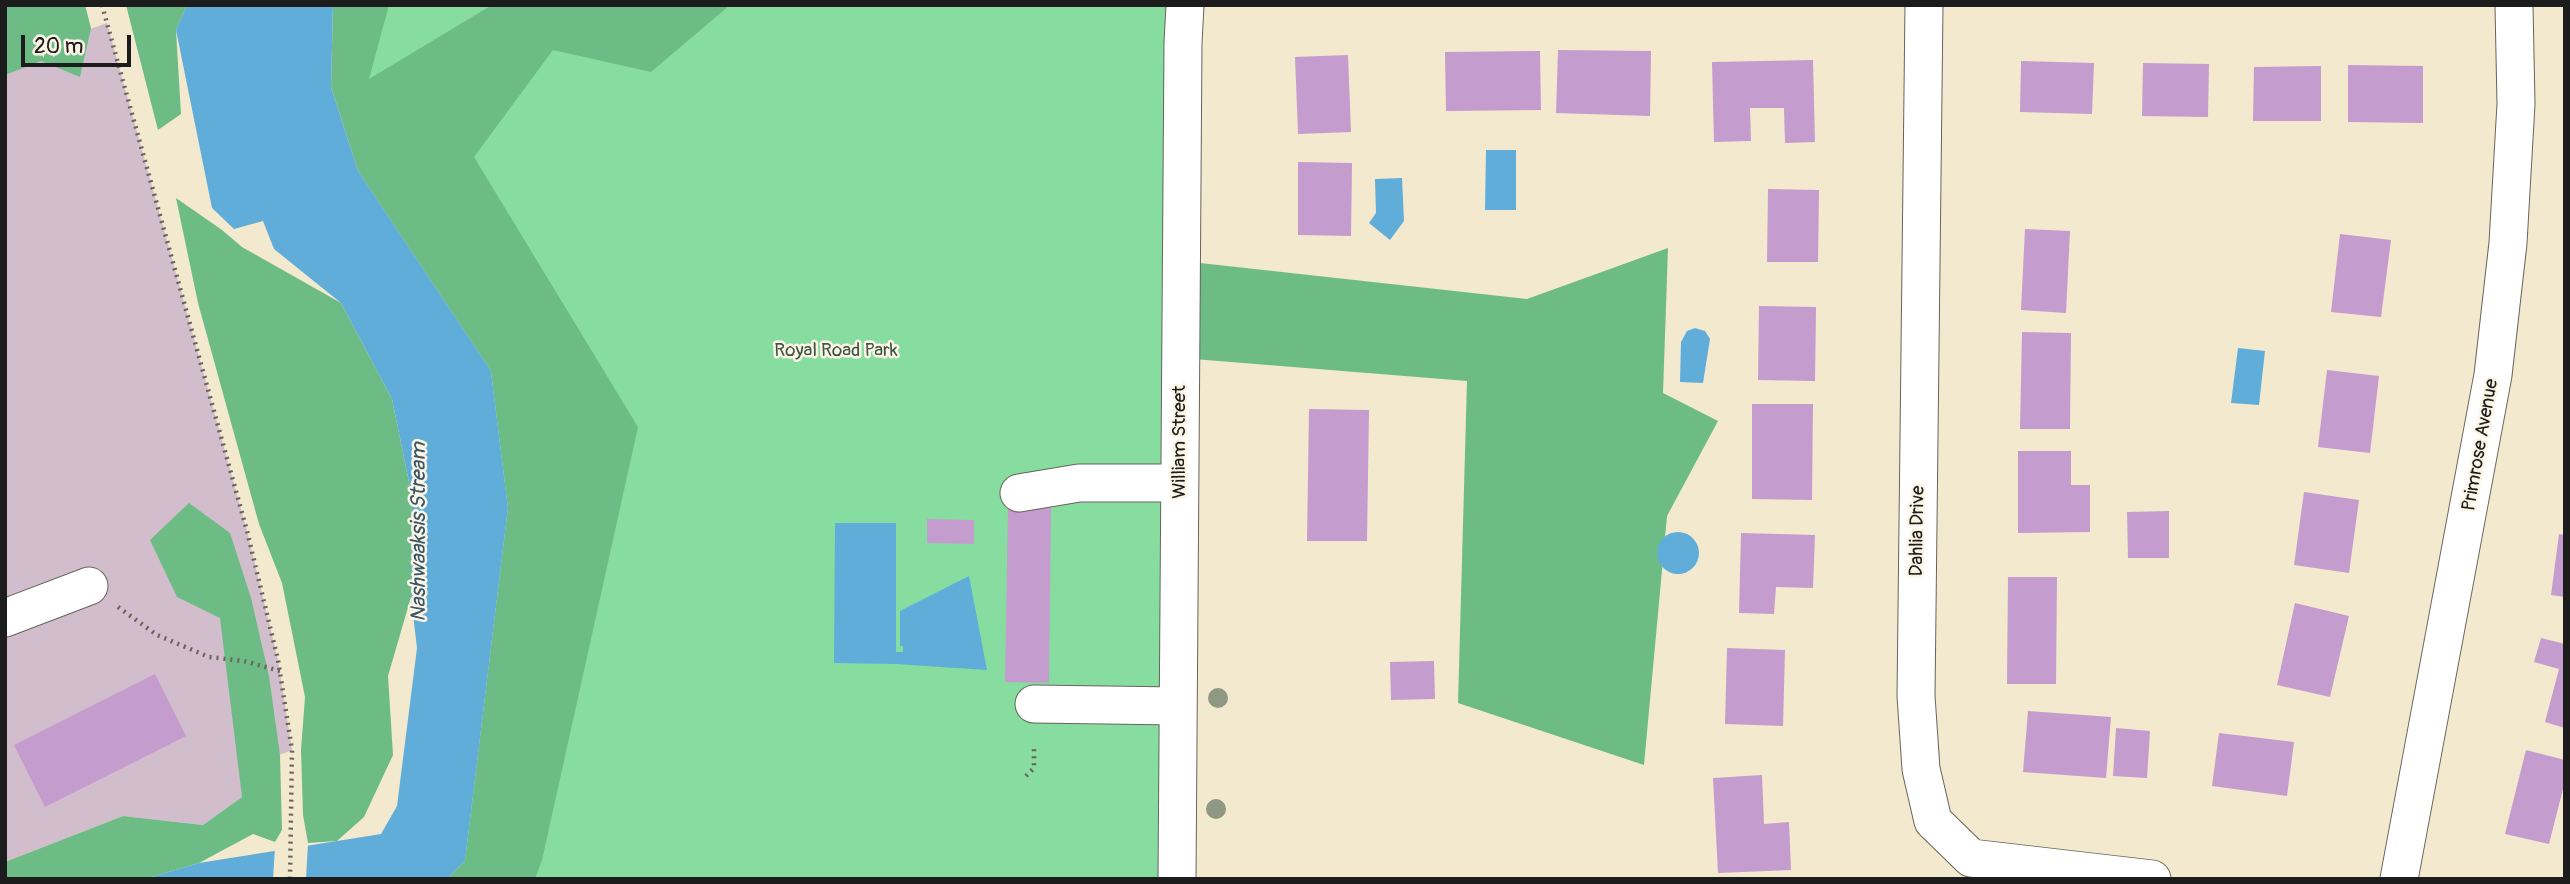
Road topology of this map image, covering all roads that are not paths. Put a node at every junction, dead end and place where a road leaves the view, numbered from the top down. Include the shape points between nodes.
1 (1185, 5) edge
2 (1924, 5) edge
3 (2514, 5) edge
4 (1180, 483) junction
5 (1019, 493) dead end
6 (89, 586) road end
7 (5, 618) edge
8 (1034, 704) dead end
9 (1178, 706) junction
10 (1178, 879) edge
11 (2152, 879) edge
12 (2399, 879) edge

1 - 4 street, William Street
2 - 11 street, Dahlia Drive via 1916,696 1920,769 1933,821 1971,858
3 - 12 street, Primrose Avenue via 2515,118 2508,243 2493,375
4 - 5 street via 1079,483
4 - 9 street, William Street
6 - 7 street
8 - 9 street
9 - 10 street, William Street

